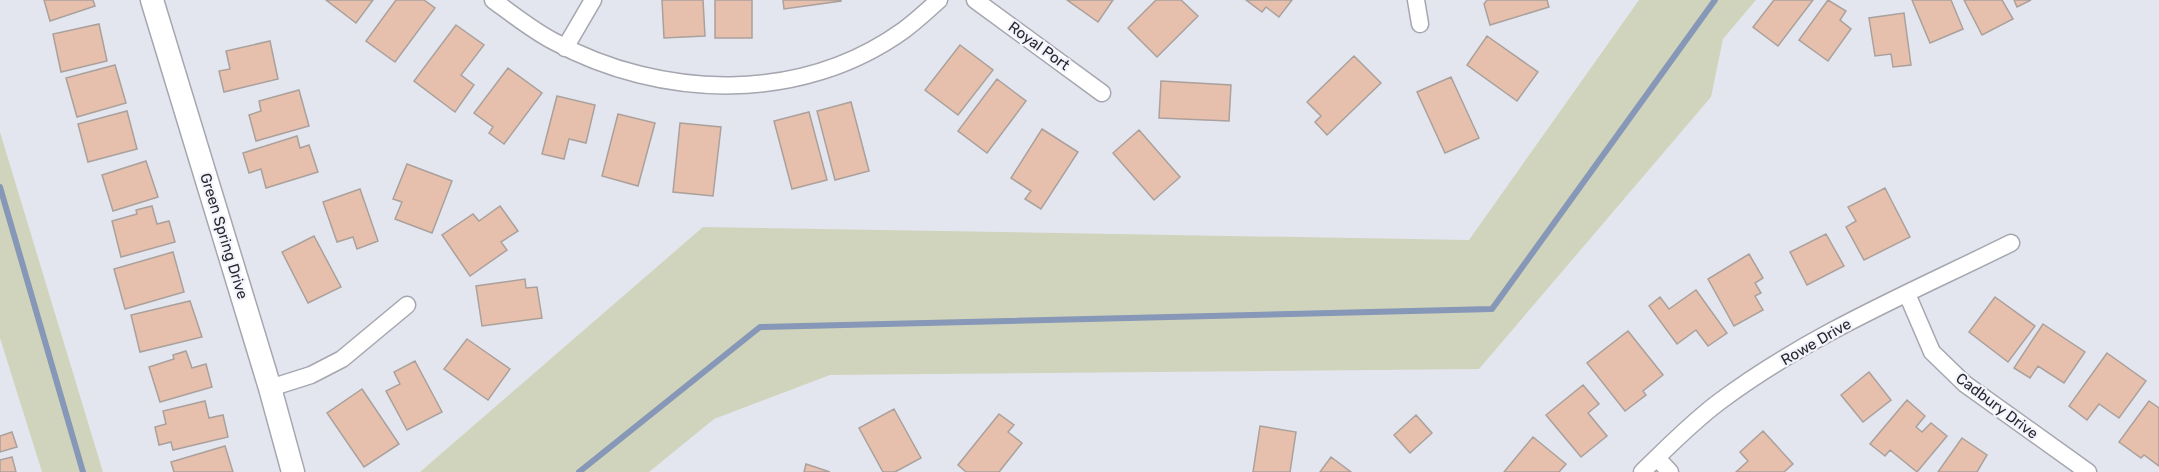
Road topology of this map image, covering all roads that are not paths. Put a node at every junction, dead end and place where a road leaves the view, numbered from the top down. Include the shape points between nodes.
1 (152, 0) edge
2 (493, 0) edge
3 (593, 0) edge
4 (939, 0) edge
5 (975, 0) edge
6 (1416, 0) edge
7 (1420, 24) dead end
8 (565, 48) junction
9 (1102, 93) dead end
10 (2011, 243) dead end
11 (1907, 294) junction
12 (407, 305) dead end
13 (270, 388) junction
14 (1657, 458) junction
15 (292, 472) edge
16 (1642, 472) edge
17 (1670, 472) edge
18 (2088, 472) edge

1 - 13 street, Green Spring Drive
2 - 8 street
3 - 8 street
4 - 8 street via 904,30 866,52 806,76 775,82 723,86 656,80
5 - 9 street, Royal Port
6 - 7 street
10 - 11 street, Rowe Drive
11 - 14 street, Rowe Drive via 1832,330 1756,376 1701,417
11 - 18 street, Cadbury Drive via 1932,352 1965,384
12 - 13 street via 342,359 311,375
13 - 15 street, Green Spring Drive
14 - 16 street, Rowe Drive
14 - 17 street

